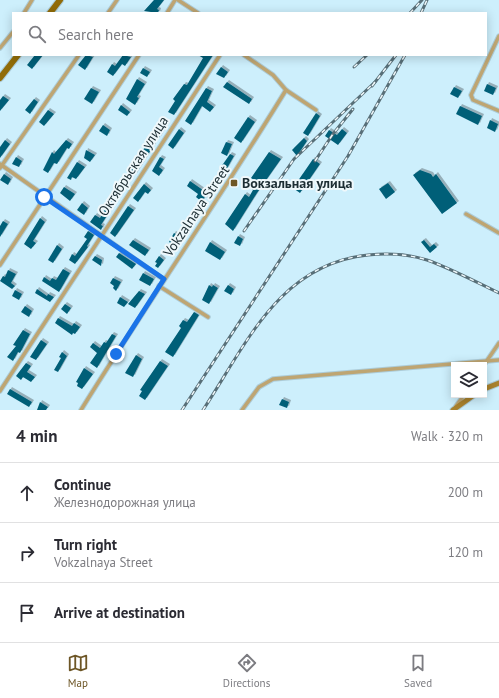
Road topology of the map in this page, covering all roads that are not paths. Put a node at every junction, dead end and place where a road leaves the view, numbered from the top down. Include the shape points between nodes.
1 (32, 0) edge
2 (60, 0) edge
3 (117, 0) edge
4 (177, 0) edge
5 (25, 12) edge
6 (51, 12) edge
7 (109, 12) edge
8 (168, 12) edge
9 (196, 12) edge
10 (12, 33) edge
11 (499, 36) edge
12 (0, 48) edge
13 (17, 56) edge
14 (78, 56) edge
15 (138, 56) edge
16 (219, 56) edge
17 (245, 56) edge
18 (0, 78) edge
19 (286, 90) junction
20 (316, 110) dead end
21 (499, 111) edge
22 (1, 166) edge
23 (44, 197) junction
24 (466, 214) dead end
25 (499, 233) edge
26 (101, 235) junction
27 (0, 265) edge
28 (164, 279) junction
29 (159, 286) junction
30 (208, 317) dead end
31 (499, 343) edge
32 (487, 360) junction
33 (499, 360) edge
34 (499, 383) edge
35 (487, 388) edge
36 (0, 391) edge
37 (462, 398) edge
38 (469, 398) edge
39 (454, 408) edge
40 (81, 410) edge
41 (242, 410) edge

1 - 5 street
2 - 6 main road
3 - 7 street
4 - 8 street
4 - 9 street
10 - 12 street
11 - 21 street via 471,98
13 - 18 main road
14 - 22 street
15 - 23 street
16 - 26 street, Октябрьская улица
17 - 19 street via 273,75
19 - 20 street
19 - 28 street, Vokzalnaya Street
22 - 23 street
23 - 26 street
23 - 27 street
24 - 25 street
26 - 28 street
26 - 36 street, Октябрьская улица
28 - 29 street, Vokzalnaya Street
29 - 30 street
29 - 40 street, Vokzalnaya Street
31 - 32 street
32 - 33 street
32 - 41 street via 274,379 259,387
34 - 35 main road
37 - 39 street
38 - 39 main road

